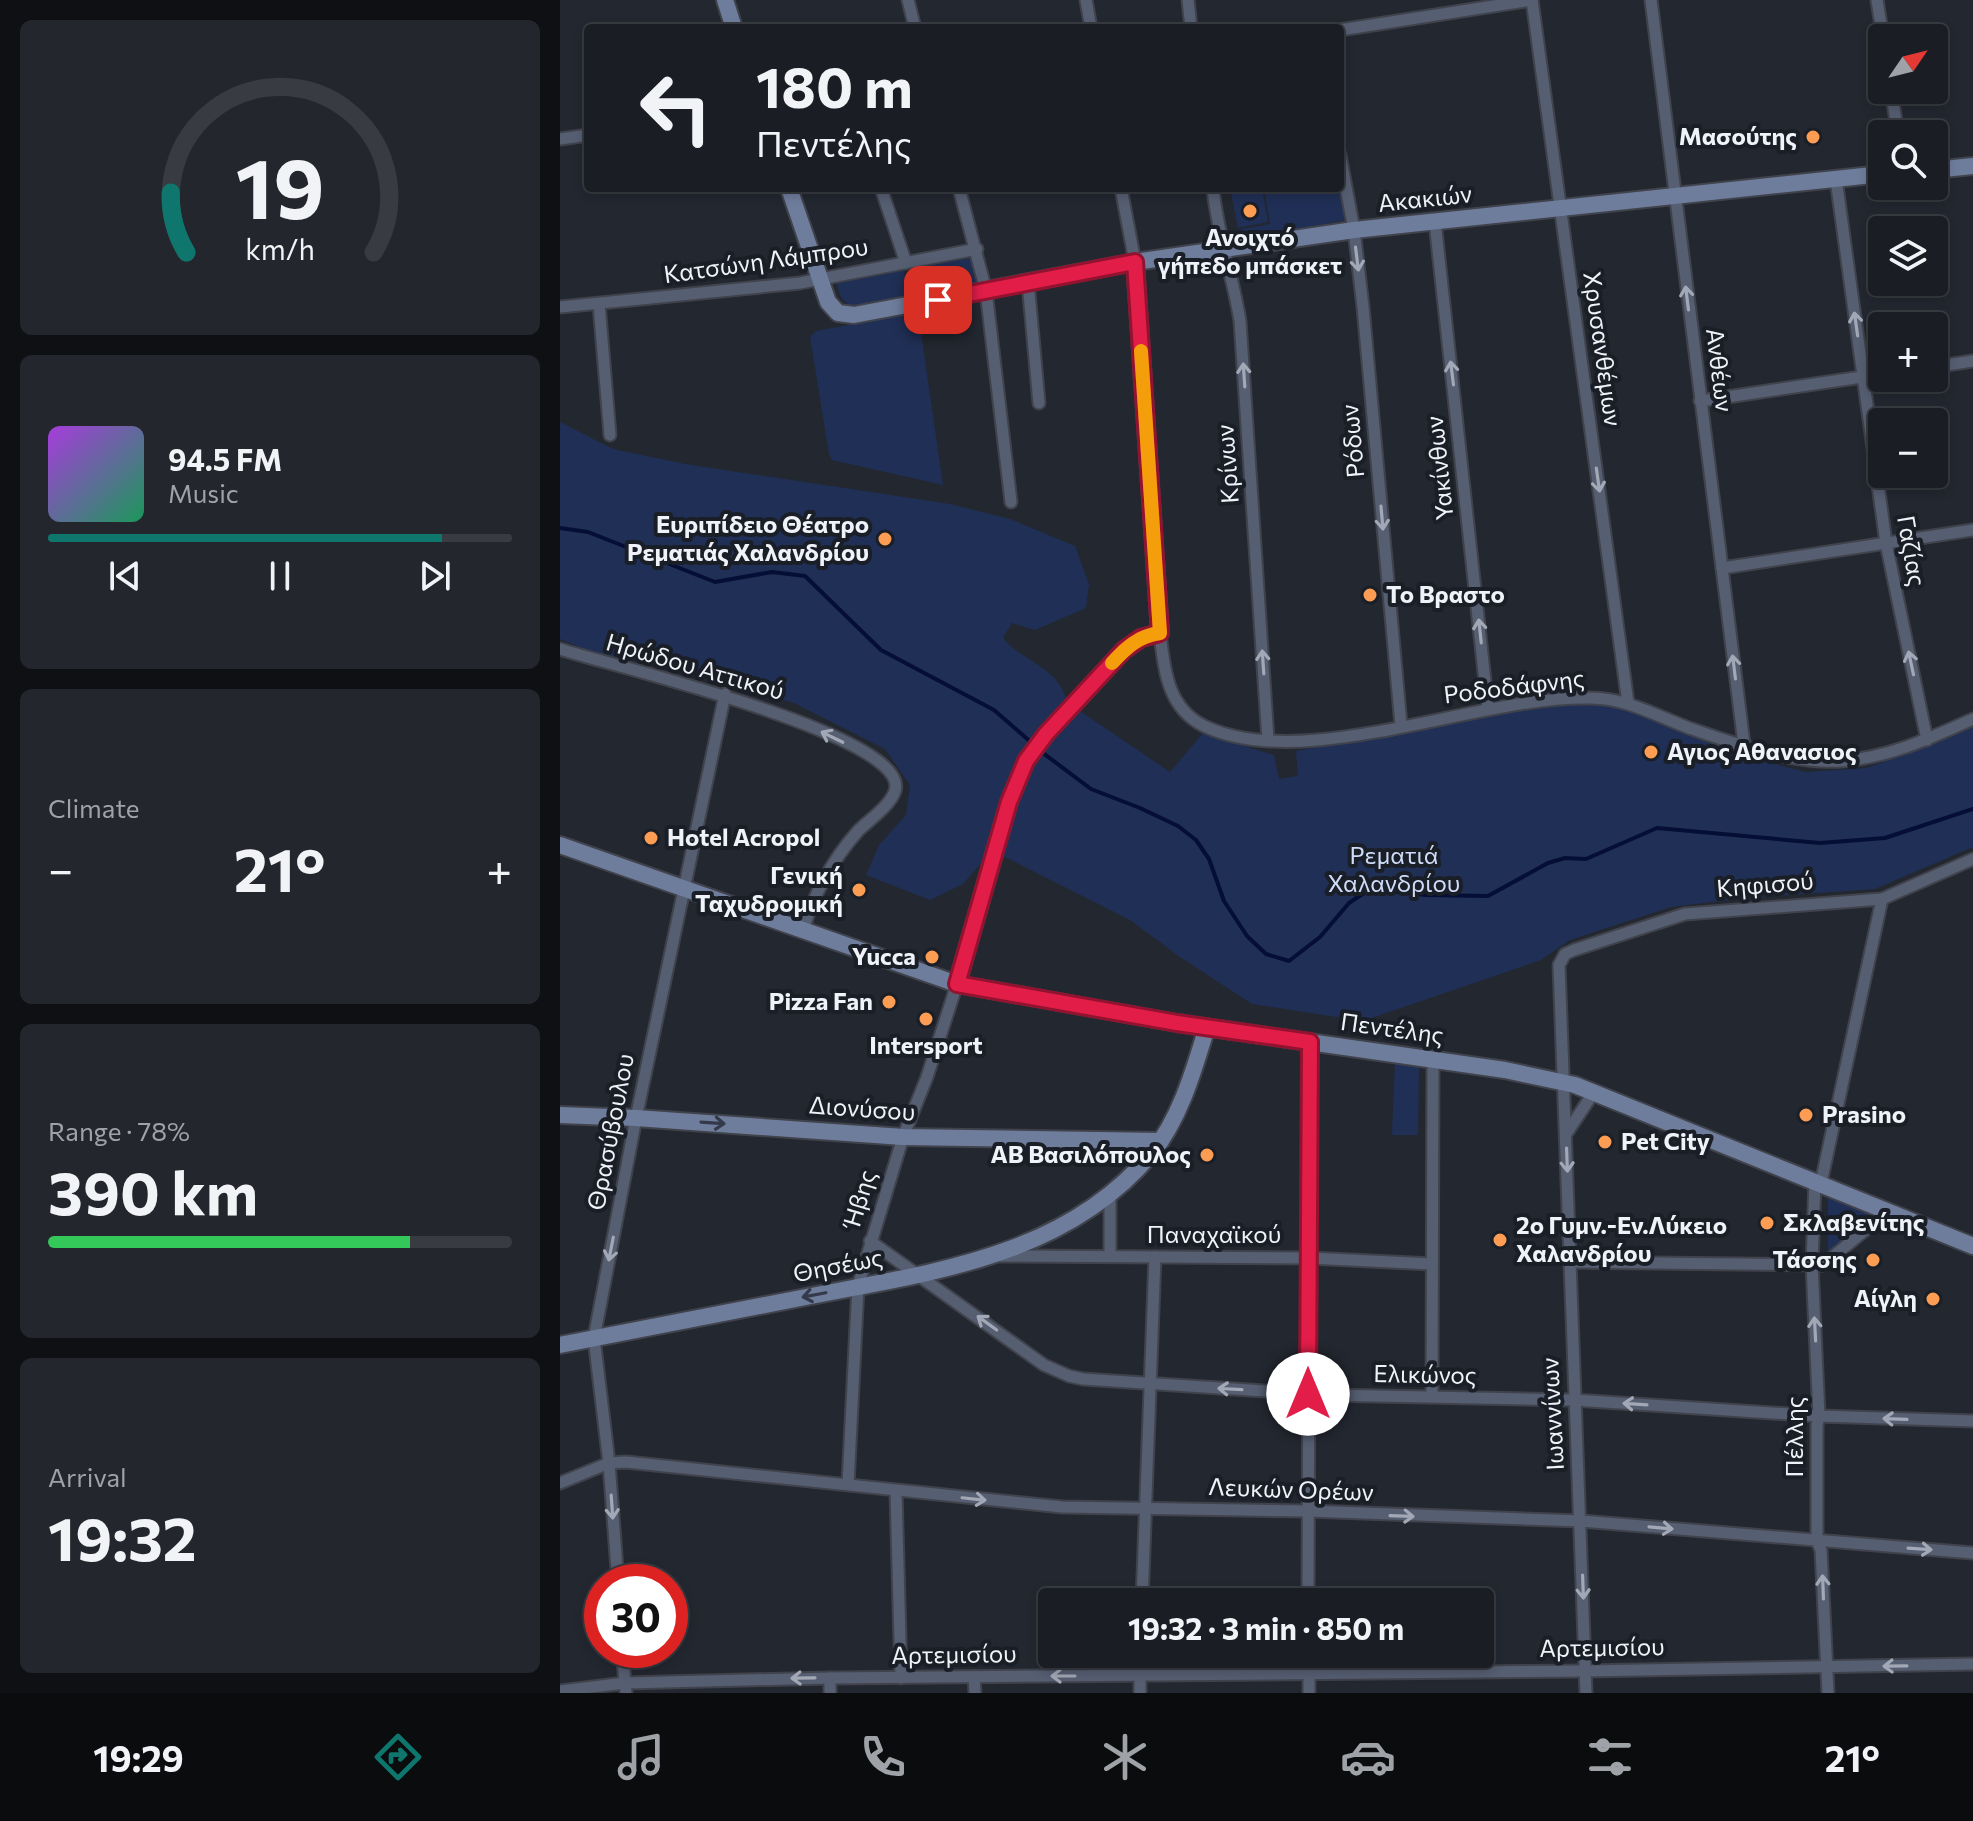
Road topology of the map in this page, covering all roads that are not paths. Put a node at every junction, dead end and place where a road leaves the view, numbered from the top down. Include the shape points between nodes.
1 (725, 0) edge
2 (908, 0) edge
3 (1086, 0) edge
4 (1188, 0) edge
5 (1532, 0) edge
6 (1651, 0) edge
7 (1877, 0) edge
8 (733, 24) edge
9 (914, 24) edge
10 (1090, 24) edge
11 (1191, 24) edge
12 (1881, 24) edge
13 (1344, 29) edge
14 (584, 136) edge
15 (560, 139) edge
16 (1973, 166) edge
17 (1948, 169) edge
18 (1344, 176) edge
19 (1868, 176) edge
20 (1836, 179) junction
21 (790, 192) edge
22 (882, 192) edge
23 (960, 192) edge
24 (1122, 192) edge
25 (1214, 192) edge
26 (1675, 195) junction
27 (1561, 208) junction
28 (1435, 222) junction
29 (1354, 230) junction
30 (977, 249) junction
31 (1224, 250) junction
32 (1135, 262) junction
33 (906, 263) junction
34 (820, 280) junction
35 (1028, 282) junction
36 (986, 291) junction
37 (599, 304) junction
38 (560, 307) edge
39 (1973, 361) edge
40 (1948, 365) edge
41 (1868, 376) edge
42 (1863, 377) junction
43 (1700, 401) junction
44 (1039, 403) dead end
45 (610, 435) dead end
46 (1011, 502) dead end
47 (1973, 530) edge
48 (1886, 543) junction
49 (1722, 568) junction
50 (1160, 633) junction
51 (560, 649) edge
52 (725, 694) junction
53 (1628, 703) junction
54 (1488, 709) junction
55 (1973, 719) edge
56 (1401, 725) junction
57 (1268, 740) junction
58 (1927, 740) junction
59 (1744, 744) junction
60 (560, 845) edge
61 (1973, 859) edge
62 (683, 890) junction
63 (1882, 899) junction
64 (803, 931) junction
65 (1561, 959) joint
66 (957, 984) junction
67 (1207, 1027) junction
68 (1310, 1042) junction
69 (1433, 1059) junction
70 (1563, 1082) junction
71 (1594, 1092) junction
72 (560, 1115) edge
73 (636, 1118) junction
74 (1566, 1134) junction
75 (903, 1137) junction
76 (1161, 1141) junction
77 (1818, 1182) junction
78 (1110, 1195) junction
79 (1888, 1211) junction
80 (870, 1241) junction
81 (1973, 1246) edge
82 (995, 1256) junction
83 (1110, 1256) junction
84 (1155, 1257) junction
85 (1309, 1258) junction
86 (1570, 1262) junction
87 (1432, 1264) junction
88 (1812, 1265) junction
89 (919, 1275) junction
90 (858, 1286) junction
91 (594, 1338) junction
92 (560, 1345) edge
93 (1149, 1384) junction
94 (1308, 1394) junction
95 (1432, 1396) junction
96 (1574, 1400) junction
97 (1819, 1416) junction
98 (1973, 1421) edge
99 (609, 1463) junction
100 (560, 1483) edge
101 (848, 1484) junction
102 (896, 1491) junction
103 (1145, 1509) junction
104 (1308, 1511) junction
105 (1581, 1521) junction
106 (1817, 1541) junction
107 (1973, 1553) edge
108 (617, 1564) edge
109 (1142, 1588) edge
110 (1308, 1588) edge
111 (1973, 1664) edge
112 (1825, 1667) junction
113 (623, 1668) edge
114 (1139, 1668) edge
115 (1309, 1668) edge
116 (1585, 1671) junction
117 (1309, 1673) junction
118 (1139, 1676) junction
119 (974, 1677) junction
120 (830, 1678) junction
121 (901, 1678) junction
122 (625, 1688) edge
123 (560, 1691) edge
124 (830, 1693) edge
125 (975, 1693) edge
126 (1140, 1693) edge
127 (1309, 1693) edge
128 (1586, 1693) edge
129 (1828, 1693) edge

1 - 8 street
2 - 9 street
3 - 10 street
4 - 11 street
5 - 13 street
5 - 27 street, Χρυσανθέμων
6 - 26 street, Ανθέων
7 - 12 street
14 - 15 street
16 - 17 street
18 - 29 street, Ρόδων
19 - 20 street, Ακακιών
20 - 26 street, Ακακιών
42 -> 20 street, Γαζίας
21 - 34 street
22 - 33 street
23 - 30 street
24 - 32 street
25 - 31 street, Κρίνων
26 - 27 street, Ακακιών
43 -> 26 street, Ανθέων
27 - 28 street, Ακακιών
27 -> 53 street, Χρυσανθέμων
28 - 29 street, Ακακιών
54 -> 28 street, Υακίνθων
29 - 31 street, Ακακιών
29 -> 56 street, Ρόδων
30 - 33 street, Κατσώνη Λάμπρου
30 - 36 street
31 - 32 street, Ακακιών
57 -> 31 street, Κρίνων via 1240,321
32 - 35 street, Ακακιών
32 - 50 street
33 - 34 street, Κατσώνη Λάμπρου
34 - 36 street, Ακακιών via 834,311 854,315
34 - 37 street, Κατσώνη Λάμπρου
35 - 36 street, Ακακιών
35 - 44 street
36 - 46 street
37 - 38 street, Κατσώνη Λάμπρου
37 - 45 street
39 - 40 street
41 - 42 street
42 - 43 street
42 - 48 street, Γαζίας
43 - 49 street, Ανθέων
47 - 48 street
48 - 49 street
58 -> 48 street, Γαζίας
59 -> 49 street, Ανθέων
50 - 57 street, Ροδοδάφνης via 1168,686 1185,712 1225,733
50 - 66 street via 1133,642 1026,761 1009,802
51 - 52 street, Ηρώδου Αττικού
52 - 62 street, Θρασύβουλου
64 -> 52 street, Ηρώδου Αττικού via 829,872 853,837 892,797 895,780 876,759 798,721
53 - 54 street, Ροδοδάφνης via 1591,697
53 - 59 street, Ροδοδάφνης
54 - 56 street, Ροδοδάφνης
55 - 58 street, Ροδοδάφνης
56 - 57 street, Ροδοδάφνης via 1329,738
58 - 59 street, Ροδοδάφνης via 1841,761 1798,759
60 - 62 street, Πεντέλης
61 - 63 street, Κηφισού
62 - 64 street, Πεντέλης
62 - 73 street, Θρασύβουλου
63 - 65 street, Κηφισού via 1685,914 1574,950
63 - 77 street, Πέλλης
64 - 66 street, Πεντέλης
65 - 70 street, Ιωαννίνων
66 - 67 street, Πεντέλης
66 - 75 street, Ήβης
67 - 68 street, Πεντέλης
67 - 76 street, Θησέως
68 - 69 street, Πεντέλης
68 - 85 street
69 - 70 street, Πεντέλης
69 - 87 street
70 - 71 street, Πεντέλης
70 - 74 street, Ιωαννίνων
71 - 74 street
71 - 77 street, Πεντέλης
72 - 73 street, Διονύσου
73 -> 75 street, Διονύσου
73 -> 91 street, Θρασύβουλου
74 -> 86 street, Ιωαννίνων
75 - 76 street, Διονύσου
75 - 80 street, Ήβης
76 - 78 street, Θησέως
77 - 79 street, Πεντέλης
77 - 88 street, Πέλλης
78 - 82 street, Θησέως via 1057,1229
78 - 83 street
79 - 81 street, Πεντέλης
79 - 88 street via 1828,1263
80 - 89 street, Ελικώνος
80 - 90 street, Ήβης
82 - 83 street, Παναχαϊκού
82 - 89 street, Θησέως
83 - 84 street, Παναχαϊκού
84 - 85 street, Παναχαϊκού
84 - 93 street
85 - 87 street, Παναχαϊκού
85 - 94 street
86 - 88 street
86 - 96 street, Ιωαννίνων
87 - 95 street
97 -> 88 street, Πέλλης
89 - 90 street, Θησέως
93 -> 89 street, Ελικώνος via 1083,1379 1055,1371
90 -> 91 street, Θησέως
90 - 101 street, Ήβης
91 - 92 street, Θησέως
91 - 99 street, Θρασύβουλου
94 -> 93 street, Ελικώνος
93 - 103 street
94 - 95 street, Ελικώνος
94 - 104 street
95 - 96 street, Ελικώνος
97 -> 96 street, Ελικώνος
96 - 105 street, Ιωαννίνων
98 -> 97 street, Ελικώνος
97 - 106 street, Πέλλης
99 - 100 street
99 - 101 street, Λευκών Ορέων
99 -> 108 street, Θρασύβουλου
101 - 102 street, Λευκών Ορέων
102 -> 103 street, Λευκών Ορέων
102 - 121 street
103 - 104 street, Λευκών Ορέων
103 - 109 street
104 -> 105 street, Λευκών Ορέων
104 - 110 street
105 -> 106 street, Λευκών Ορέων
105 -> 116 street, Ιωαννίνων
106 -> 107 street, Λευκών Ορέων
112 -> 106 street, Πέλλης
111 -> 112 street, Αρτεμισίου
112 - 116 street, Αρτεμισίου
112 - 129 street, Πέλλης
113 - 122 street
114 - 118 street
115 - 117 street
116 - 117 street, Αρτεμισίου
116 - 128 street, Ιωαννίνων
117 - 118 street, Αρτεμισίου
117 - 127 street
118 -> 119 street, Αρτεμισίου
118 - 126 street
119 - 121 street, Αρτεμισίου
119 - 125 street
120 - 121 street, Αρτεμισίου
120 -> 122 street, Αρτεμισίου
120 - 124 street
122 - 123 street, Αρτεμισίου

